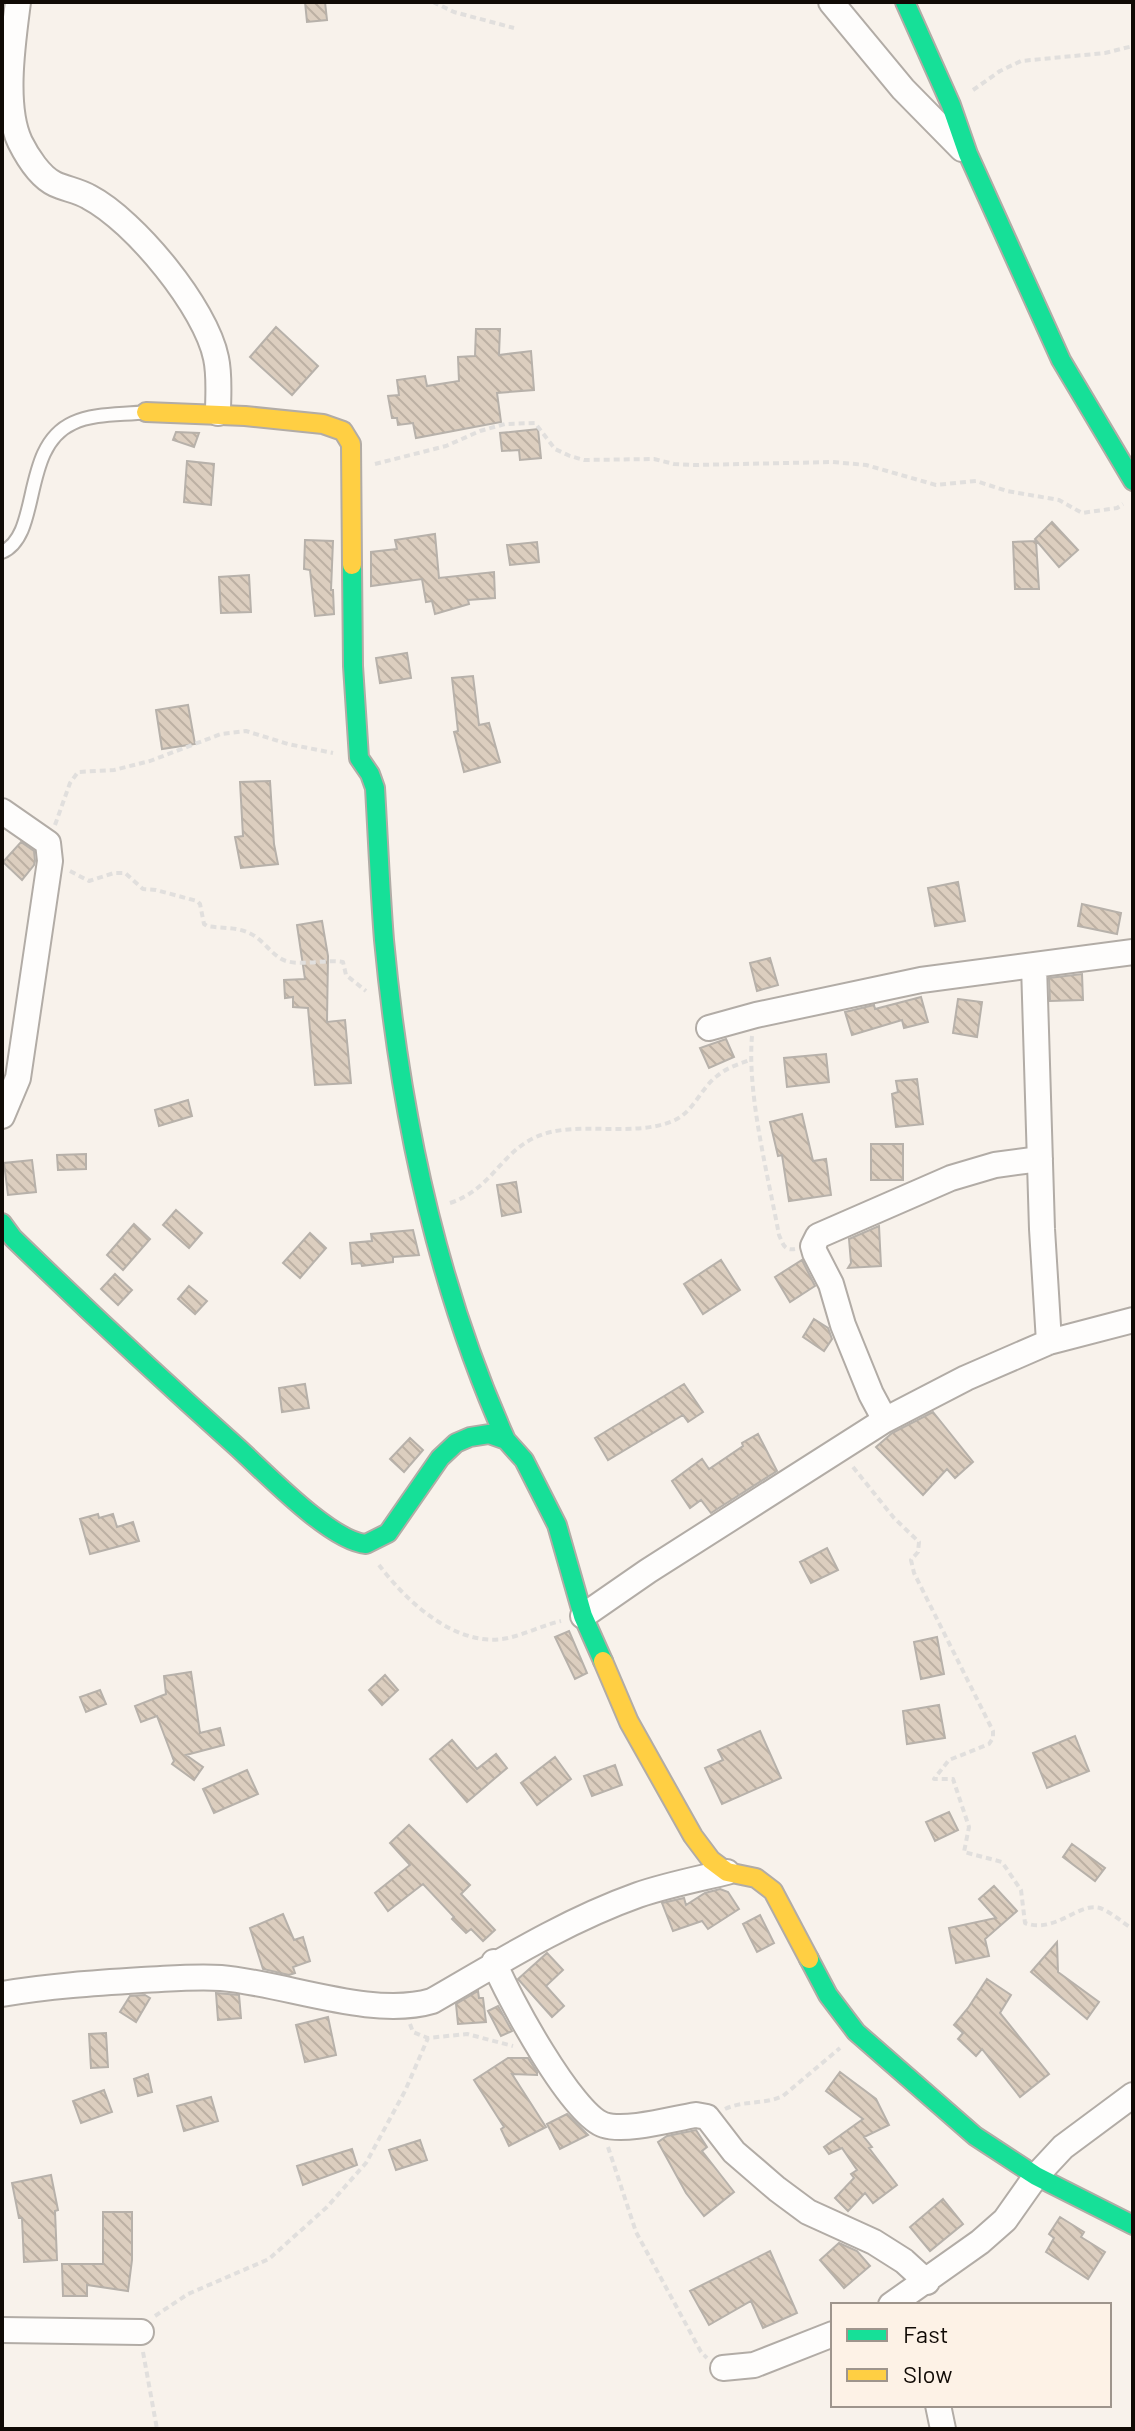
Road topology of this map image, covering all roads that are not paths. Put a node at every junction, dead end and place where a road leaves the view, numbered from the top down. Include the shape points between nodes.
1 (18, 2) edge
2 (831, 2) edge
3 (905, 2) edge
4 (968, 154) junction
5 (146, 412) joint
6 (218, 413) junction
7 (1133, 481) edge
8 (2, 552) edge
9 (2, 811) edge
10 (1133, 952) edge
11 (1034, 965) junction
12 (709, 1028) dead end
13 (2, 1116) edge
14 (1040, 1159) junction
15 (2, 1223) edge
16 (1133, 1320) edge
17 (1049, 1342) junction
18 (885, 1420) junction
19 (506, 1440) junction
20 (583, 1616) junction
21 (727, 1872) junction
22 (494, 1962) junction
23 (2, 1994) edge
24 (1133, 2095) edge
25 (1036, 2176) junction
26 (1133, 2225) edge
27 (927, 2282) junction
28 (894, 2303) edge
29 (2, 2330) edge
30 (141, 2332) road end
31 (831, 2335) edge
32 (723, 2368) road end
33 (938, 2407) edge
34 (943, 2429) edge

1 - 6 street via 12,95 21,144 50,182 89,196 106,209 180,284 216,358
2 - 4 street via 903,89
3 - 4 street
4 - 7 street via 1061,360
5 - 6 street
5 - 8 lane via 88,418 61,430 47,445 18,540
6 - 19 street via 331,426 343,431 351,444 359,758 375,788 387,962 411,1132 458,1325
9 - 13 street via 49,852 18,1078
10 - 11 street
11 - 12 street via 921,980
11 - 14 street
14 - 17 street
14 - 18 street via 951,1178 818,1236 813,1246 818,1263
15 - 19 street via 112,1335 236,1447 311,1513 363,1544 388,1533 456,1443 489,1434
16 - 17 street
17 - 18 street
18 - 20 street
19 - 20 street via 524,1460 557,1525
20 - 21 street via 629,1722 693,1836
21 - 22 street via 639,1895
21 - 25 street via 756,1878 773,1891 828,1995 856,2032 975,2136
22 - 23 street via 432,2001 403,2006 325,1999 272,1984 219,1978 91,1981
22 - 27 street via 564,2086 593,2119 602,2125 627,2126 707,2117 734,2152 777,2189 808,2212 874,2242
24 - 25 street via 1063,2147
25 - 26 street
25 - 27 street via 1005,2220
27 - 28 street
29 - 30 street
31 - 32 street via 754,2365
33 - 34 street

